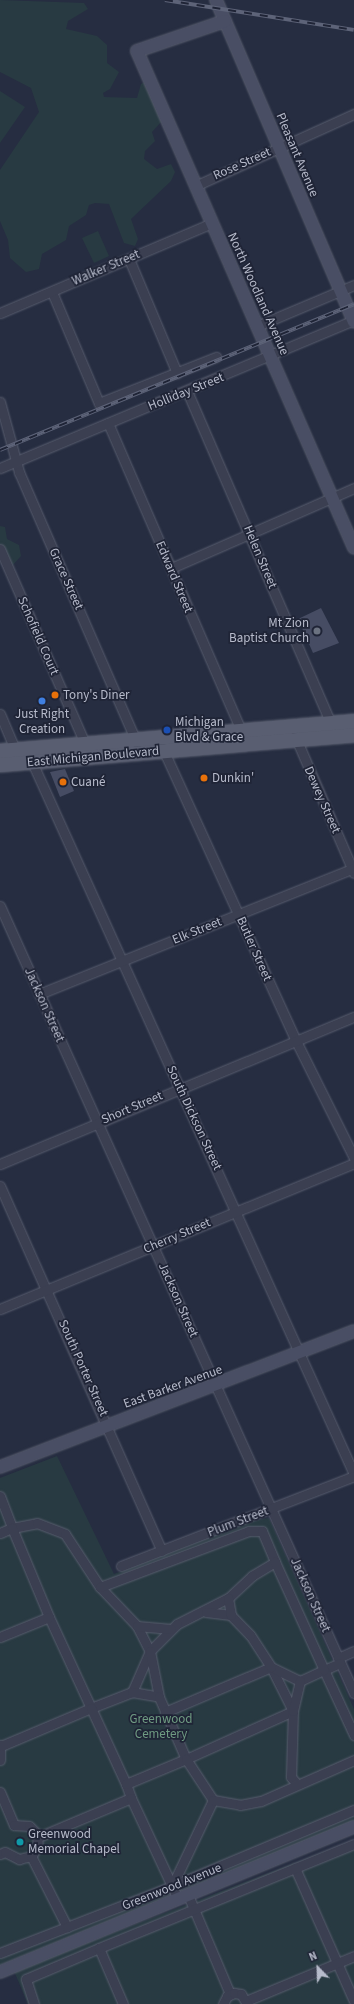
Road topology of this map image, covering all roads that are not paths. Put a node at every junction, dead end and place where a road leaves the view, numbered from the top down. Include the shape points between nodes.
1 (216, 0) edge
2 (225, 22) junction
3 (354, 114) edge
4 (279, 148) junction
5 (196, 186) junction
6 (212, 224) junction
7 (129, 258) junction
8 (354, 285) edge
9 (341, 290) junction
10 (52, 292) junction
11 (0, 312) edge
12 (354, 321) edge
13 (257, 326) junction
14 (216, 357) dead end
15 (270, 357) junction
16 (177, 373) junction
17 (187, 391) junction
18 (0, 402) edge
19 (108, 423) junction
20 (16, 461) junction
21 (0, 468) edge
22 (354, 488) edge
23 (332, 498) junction
24 (250, 534) junction
25 (354, 548) edge
26 (0, 550) edge
27 (171, 568) junction
28 (0, 714) edge
29 (354, 721) edge
30 (331, 723) junction
31 (240, 731) junction
32 (295, 733) junction
33 (354, 735) edge
34 (85, 744) junction
35 (162, 744) junction
36 (137, 746) junction
37 (15, 750) junction
38 (0, 751) edge
39 (32, 762) junction
40 (0, 765) edge
41 (353, 870) edge
42 (0, 906) edge
43 (239, 914) junction
44 (122, 961) junction
45 (39, 994) junction
46 (354, 1017) edge
47 (296, 1041) junction
48 (180, 1088) junction
49 (97, 1122) junction
50 (354, 1158) edge
51 (354, 1163) edge
52 (0, 1164) edge
53 (0, 1186) edge
54 (236, 1211) junction
55 (154, 1246) junction
56 (49, 1290) junction
57 (0, 1309) edge
58 (354, 1331) edge
59 (300, 1352) junction
60 (216, 1386) junction
61 (109, 1426) junction
62 (0, 1467) edge
63 (354, 1475) edge
64 (0, 1496) edge
65 (270, 1509) junction
66 (12, 1528) junction
67 (0, 1533) edge
68 (162, 1551) junction
69 (275, 1562) junction
70 (122, 1566) dead end
71 (100, 1587) junction
72 (228, 1598) junction
73 (206, 1612) junction
74 (231, 1615) junction
75 (49, 1617) junction
76 (137, 1626) junction
77 (170, 1629) junction
78 (0, 1637) edge
79 (150, 1651) junction
80 (354, 1651) edge
81 (339, 1660) junction
82 (272, 1667) junction
83 (324, 1670) junction
84 (300, 1681) junction
85 (132, 1692) junction
86 (354, 1693) edge
87 (159, 1697) junction
88 (92, 1708) junction
89 (293, 1710) junction
90 (165, 1712) junction
91 (354, 1735) edge
92 (0, 1746) edge
93 (186, 1759) junction
94 (0, 1760) edge
95 (354, 1760) edge
96 (290, 1777) junction
97 (126, 1784) junction
98 (297, 1784) junction
99 (0, 1792) edge
100 (275, 1794) junction
101 (131, 1798) junction
102 (214, 1800) junction
103 (354, 1810) edge
104 (354, 1828) edge
105 (38, 1837) junction
106 (354, 1844) edge
107 (0, 1854) edge
108 (31, 1856) junction
109 (295, 1868) junction
110 (172, 1886) junction
111 (183, 1897) junction
112 (194, 1908) junction
113 (67, 1927) junction
114 (99, 1948) junction
115 (0, 1953) edge
116 (354, 1956) edge
117 (337, 1963) junction
118 (0, 1972) edge
119 (230, 1994) junction
120 (354, 2000) edge
121 (246, 2002) edge
122 (34, 2004) edge
123 (123, 2004) edge
124 (223, 2004) edge

1 - 2 street, Pleasant Avenue
2 - 4 street, Pleasant Avenue
2 - 5 street, North Woodland Avenue via 137,51
3 - 4 street, Rose Street
4 - 5 street, Rose Street
4 - 9 street, Pleasant Avenue
5 - 6 street, North Woodland Avenue
6 - 7 street, Walker Street
6 - 13 street, North Woodland Avenue
7 - 10 street, Walker Street
7 - 16 street
8 - 9 street
9 - 12 street, Pleasant Avenue
9 - 13 street
10 - 11 street, Walker Street
10 - 16 street, Holliday Street via 99,403
12 - 15 street, Holliday Street
13 - 15 street, North Woodland Avenue
14 - 16 street, Holliday Street
15 - 17 street, Holliday Street
15 - 23 street, North Woodland Avenue
17 - 19 street, Holliday Street
17 - 24 street, Helen Street
18 - 20 street, Grace Street
19 - 20 street, Holliday Street
19 - 27 street, Edward Street
20 - 21 street, Holliday Street
20 - 36 street, Grace Street
22 - 23 street
23 - 24 street
23 - 25 street, North Woodland Avenue
24 - 27 street
24 - 30 street, Helen Street
26 - 34 street, Schofield Court
27 - 31 street, Edward Street
28 - 37 street
29 - 30 main road, East Michigan Boulevard
30 - 32 main road, East Michigan Boulevard
31 - 32 main road, East Michigan Boulevard
31 - 35 main road, East Michigan Boulevard
32 - 33 main road, East Michigan Boulevard
32 - 35 main road, East Michigan Boulevard
32 - 41 street, Dewey Street
34 - 36 main road, East Michigan Boulevard
34 - 37 main road, East Michigan Boulevard
35 - 36 main road, East Michigan Boulevard
35 - 43 street, Butler Street
36 - 39 main road, East Michigan Boulevard
37 - 38 main road, East Michigan Boulevard
39 - 40 main road, East Michigan Boulevard
39 - 44 street, South Dickson Street
41 - 43 street, Elk Street
42 - 45 street, Jackson Street
43 - 44 street, Elk Street
43 - 47 street, Butler Street
44 - 45 street, Elk Street
44 - 48 street, South Dickson Street
45 - 49 street, Jackson Street
46 - 47 street, Short Street
47 - 48 street, Short Street
47 - 50 street, Butler Street
48 - 49 street, Short Street
48 - 54 street, South Dickson Street
49 - 52 street, Short Street
49 - 55 street, Jackson Street
51 - 54 street, Cherry Street
53 - 56 street, South Porter Street
54 - 55 street, Cherry Street
54 - 59 street, South Dickson Street
55 - 56 street, Cherry Street
55 - 60 street, Jackson Street
56 - 57 street, Cherry Street
56 - 61 street, South Porter Street
58 - 59 street, East Barker Avenue
59 - 60 street, East Barker Avenue
59 - 63 street, South Dickson Street
60 - 61 street, East Barker Avenue
60 - 65 street, Jackson Street
61 - 62 street, East Barker Avenue
61 - 68 street, South Porter Street
63 - 65 street, Plum Street
64 - 66 street
65 - 68 street, Plum Street
65 - 81 street, Jackson Street
66 - 67 street
66 - 71 street via 41,1524 65,1534
66 - 75 street
68 - 70 street, Plum Street
69 - 71 street via 262,1531 256,1529
69 - 72 street via 252,1576
69 - 83 street
71 - 76 street
72 - 73 street
72 - 74 street
73 - 74 street
73 - 77 street
74 - 82 street via 254,1640
75 - 78 street
75 - 88 street
76 - 77 street
76 - 79 street
77 - 79 street
79 - 85 street
79 - 87 street
80 - 81 street
81 - 83 street
81 - 86 street, Jackson Street
82 - 84 street
82 - 89 street
82 - 90 street
83 - 84 street
83 - 91 street
84 - 89 street
85 - 87 street
85 - 88 street
87 - 90 street
88 - 92 street
88 - 97 street
89 - 93 street
89 - 96 street
90 - 93 street
92 - 94 street
93 - 97 street
93 - 102 street
95 - 98 street
96 - 98 street
96 - 100 street
97 - 101 street
98 - 100 street
99 - 105 street via 14,1825 30,1826
100 - 102 street via 261,1801 240,1805
101 - 105 street
101 - 110 street
102 - 110 street
103 - 110 street
104 - 111 street, Greenwood Avenue
105 - 108 street via 38,1847
106 - 109 street
107 - 108 street via 5,1852 19,1859
108 - 113 street
109 - 112 street
109 - 117 street
110 - 111 street
110 - 113 street
111 - 112 street
111 - 118 street, Greenwood Avenue
112 - 114 street
112 - 119 street
113 - 115 street
114 - 122 street via 26,1980
114 - 123 street
116 - 117 street
117 - 120 street
117 - 121 street
119 - 121 street via 241,1994
119 - 124 street

